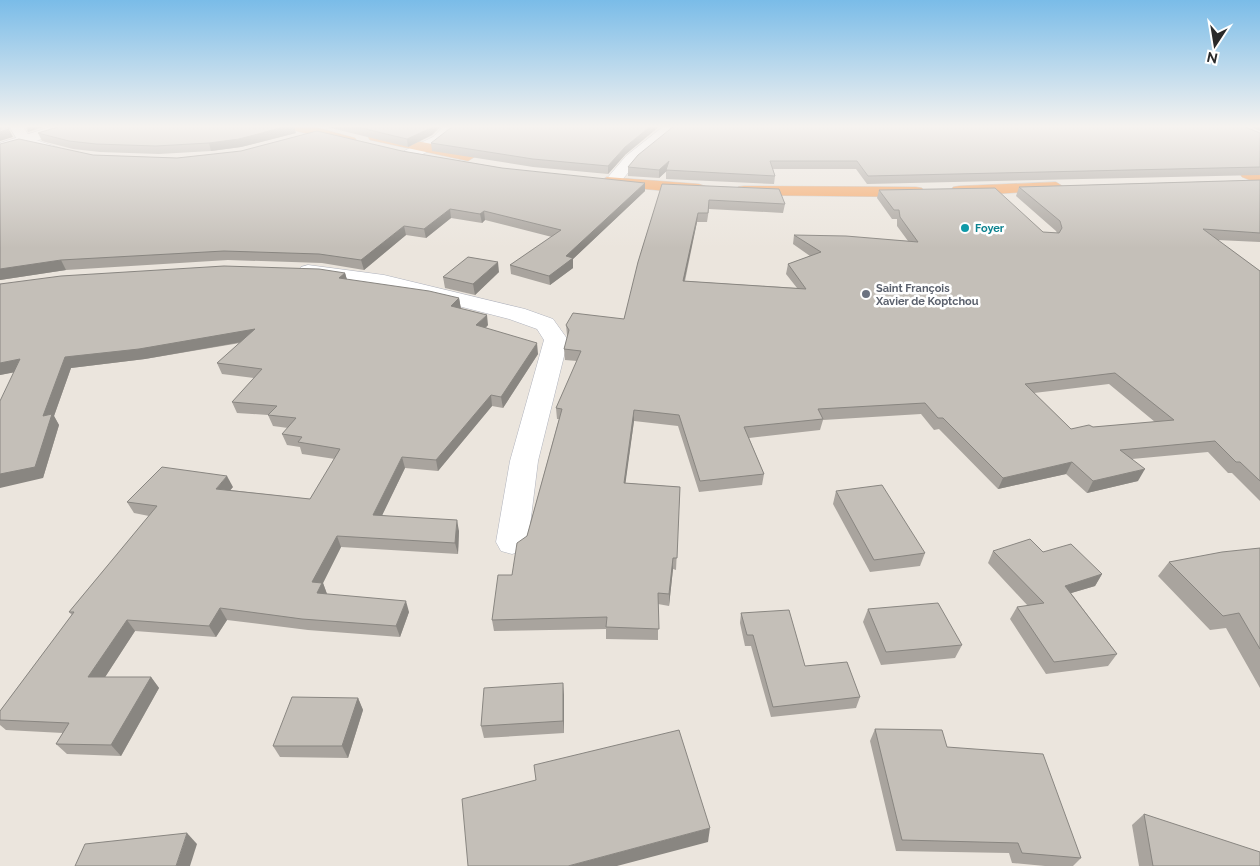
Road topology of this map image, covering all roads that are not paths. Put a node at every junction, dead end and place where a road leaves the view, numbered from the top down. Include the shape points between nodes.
1 (627, 166) edge
2 (595, 176) edge
3 (1257, 177) edge
4 (614, 178) junction
5 (1231, 178) edge
6 (712, 185) edge
7 (733, 186) edge
8 (936, 187) junction
9 (996, 189) junction
10 (1015, 207) edge
11 (285, 270) edge
12 (512, 542) dead end

1 - 4 street
2 - 4 highway
3 - 5 highway
4 - 6 highway
7 - 8 highway
8 - 9 highway
8 - 9 highway via 1071,182
9 - 10 street
11 - 12 street via 322,271 384,281 545,324 556,340 524,461

